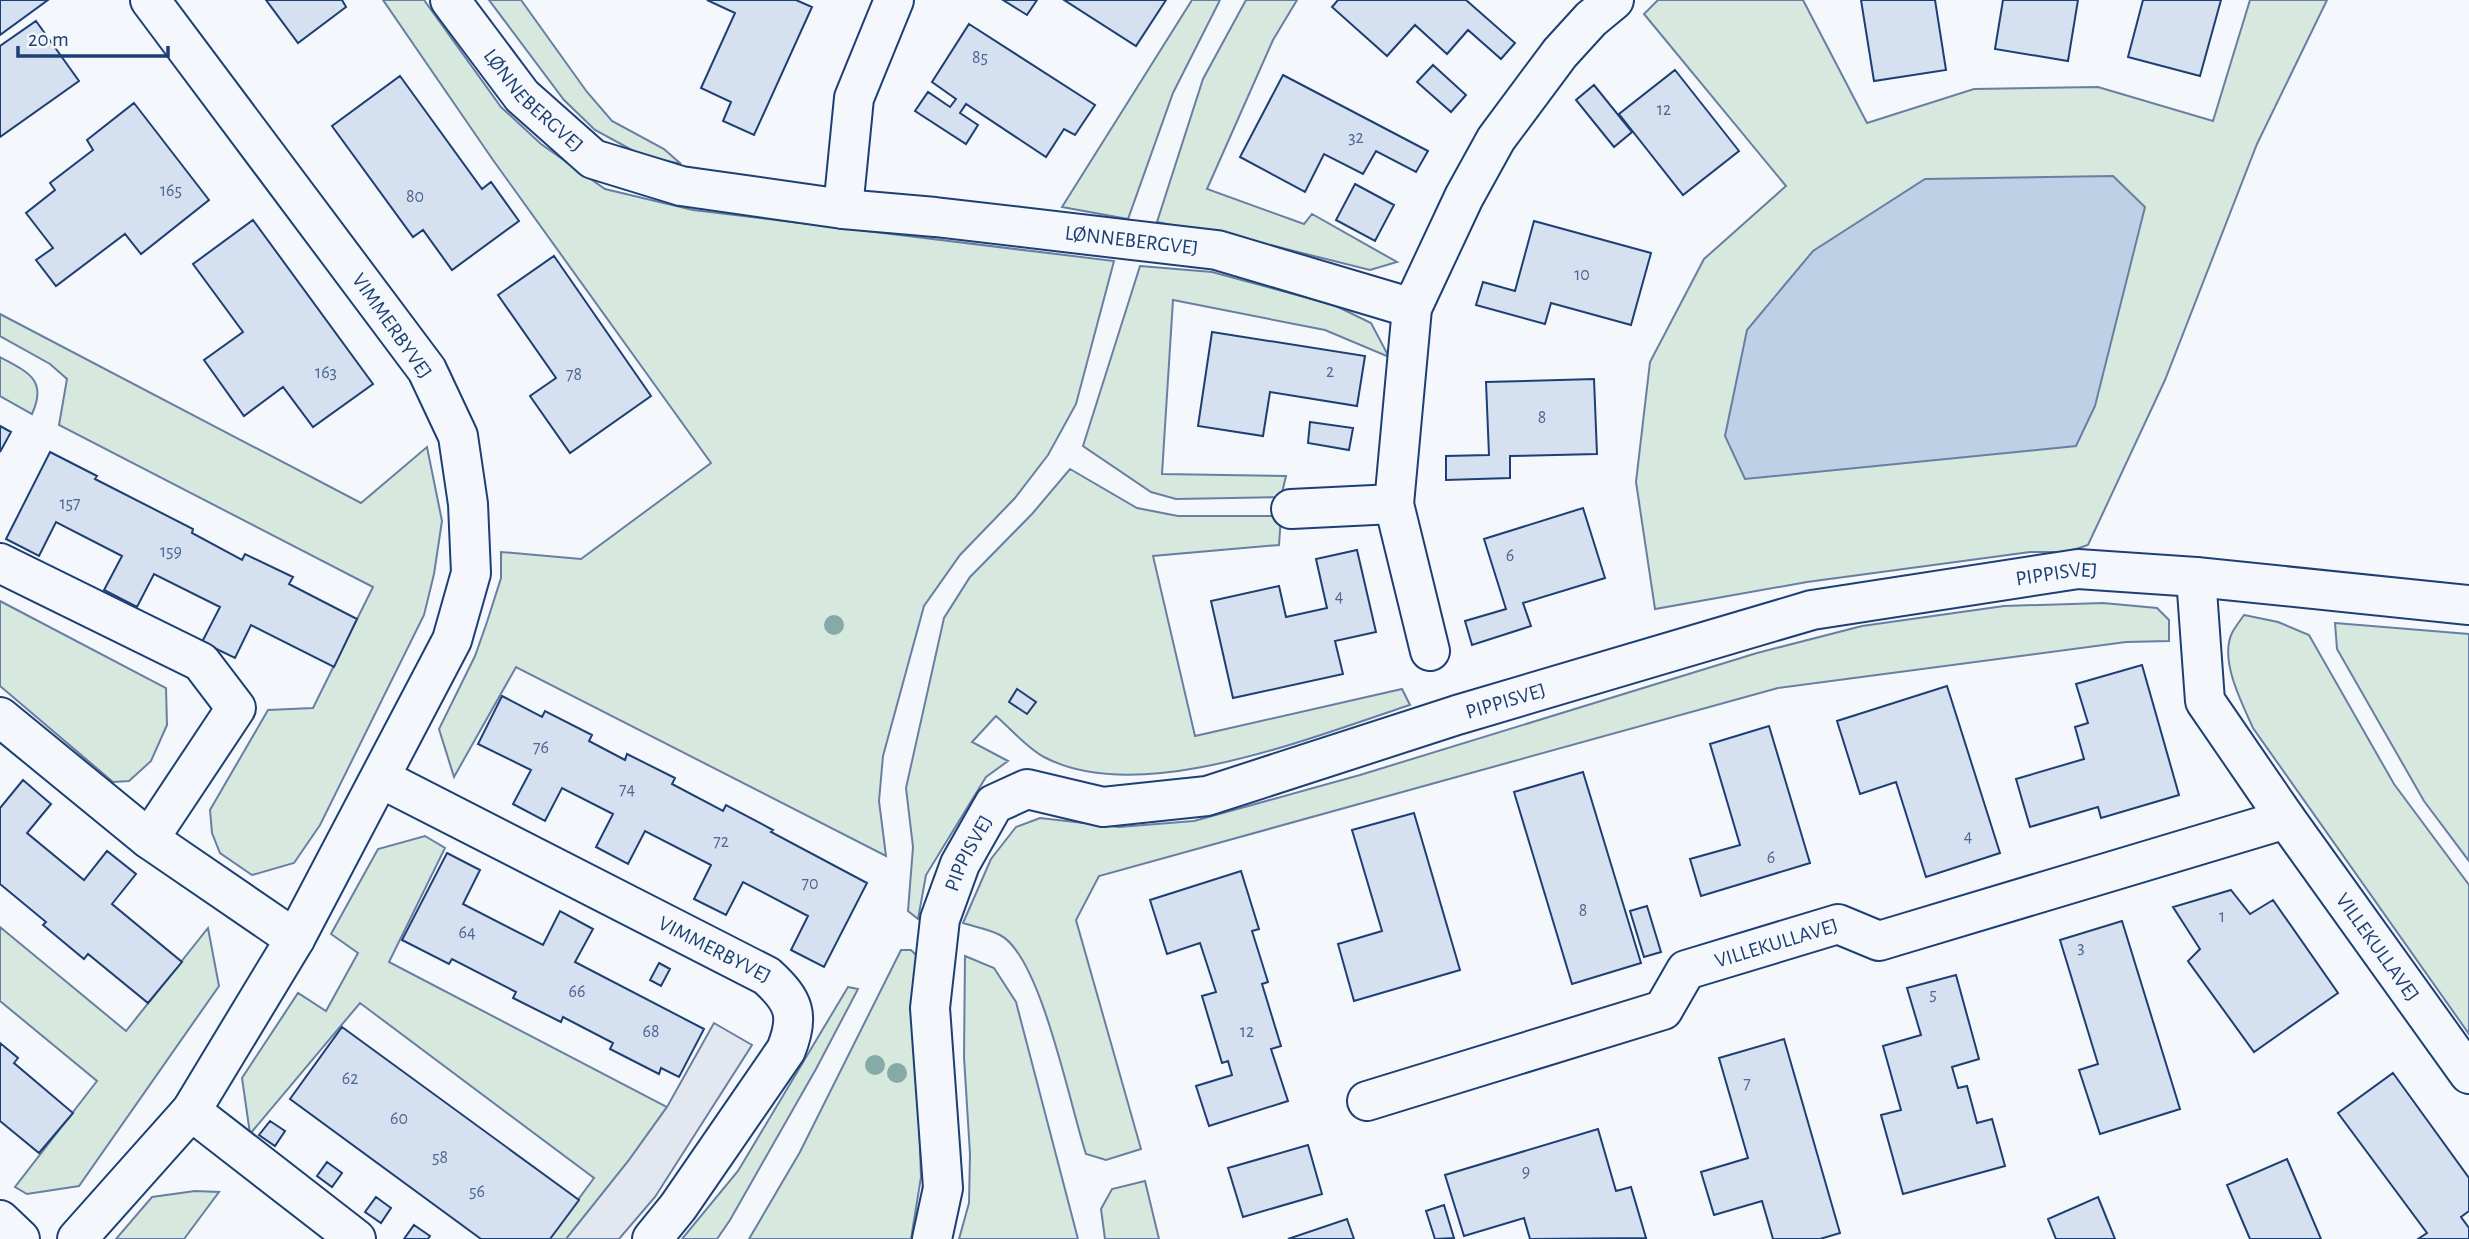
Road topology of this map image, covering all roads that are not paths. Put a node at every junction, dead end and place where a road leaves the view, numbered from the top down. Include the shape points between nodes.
1 (150, 0) edge
2 (450, 0) edge
3 (894, 0) edge
4 (1615, 0) edge
5 (844, 209) junction
6 (1412, 308) junction
7 (1394, 504) junction
8 (1291, 509) dead end
9 (0, 563) edge
10 (2196, 577) junction
11 (2469, 605) edge
12 (1430, 650) dead end
13 (0, 718) edge
14 (380, 778) junction
15 (2286, 819) junction
16 (149, 839) junction
17 (295, 939) junction
18 (2469, 1074) edge
19 (1367, 1101) dead end
20 (191, 1111) junction
21 (0, 1220) edge
22 (20, 1239) edge
23 (77, 1239) edge
24 (356, 1239) edge
25 (652, 1239) edge
26 (932, 1239) edge

1 - 14 street, VIMMERBYVEJ via 427,370 458,436 468,504 471,573 452,640
2 - 5 street, LØNNEBERGVEJ via 522,96 593,159 681,186
3 - 5 street via 854,98
4 - 6 street via 1560,53 1496,139
5 - 6 street, LØNNEBERGVEJ via 1217,250
6 - 7 street
7 - 8 street
7 - 12 street
9 - 16 street via 201,662 236,708
10 - 11 street, PIPPISVEJ
10 - 15 street, VILLEKULLAVEJ via 2205,701
10 - 26 street, PIPPISVEJ via 2078,569 1812,610 1457,715 1207,796 1103,807 1027,789 994,804 960,864 940,919 930,1008 943,1188
13 - 16 street
14 - 17 street, VIMMERBYVEJ
14 - 25 street, VIMMERBYVEJ via 767,976 793,1008 793,1030 786,1050
15 - 18 street, VILLEKULLAVEJ
15 - 19 street, VILLEKULLAVEJ via 1880,942 1838,924 1686,970 1663,1010
16 - 17 street
17 - 20 street, VIMMERBYVEJ
20 - 23 street, VIMMERBYVEJ
20 - 24 street
21 - 22 street

